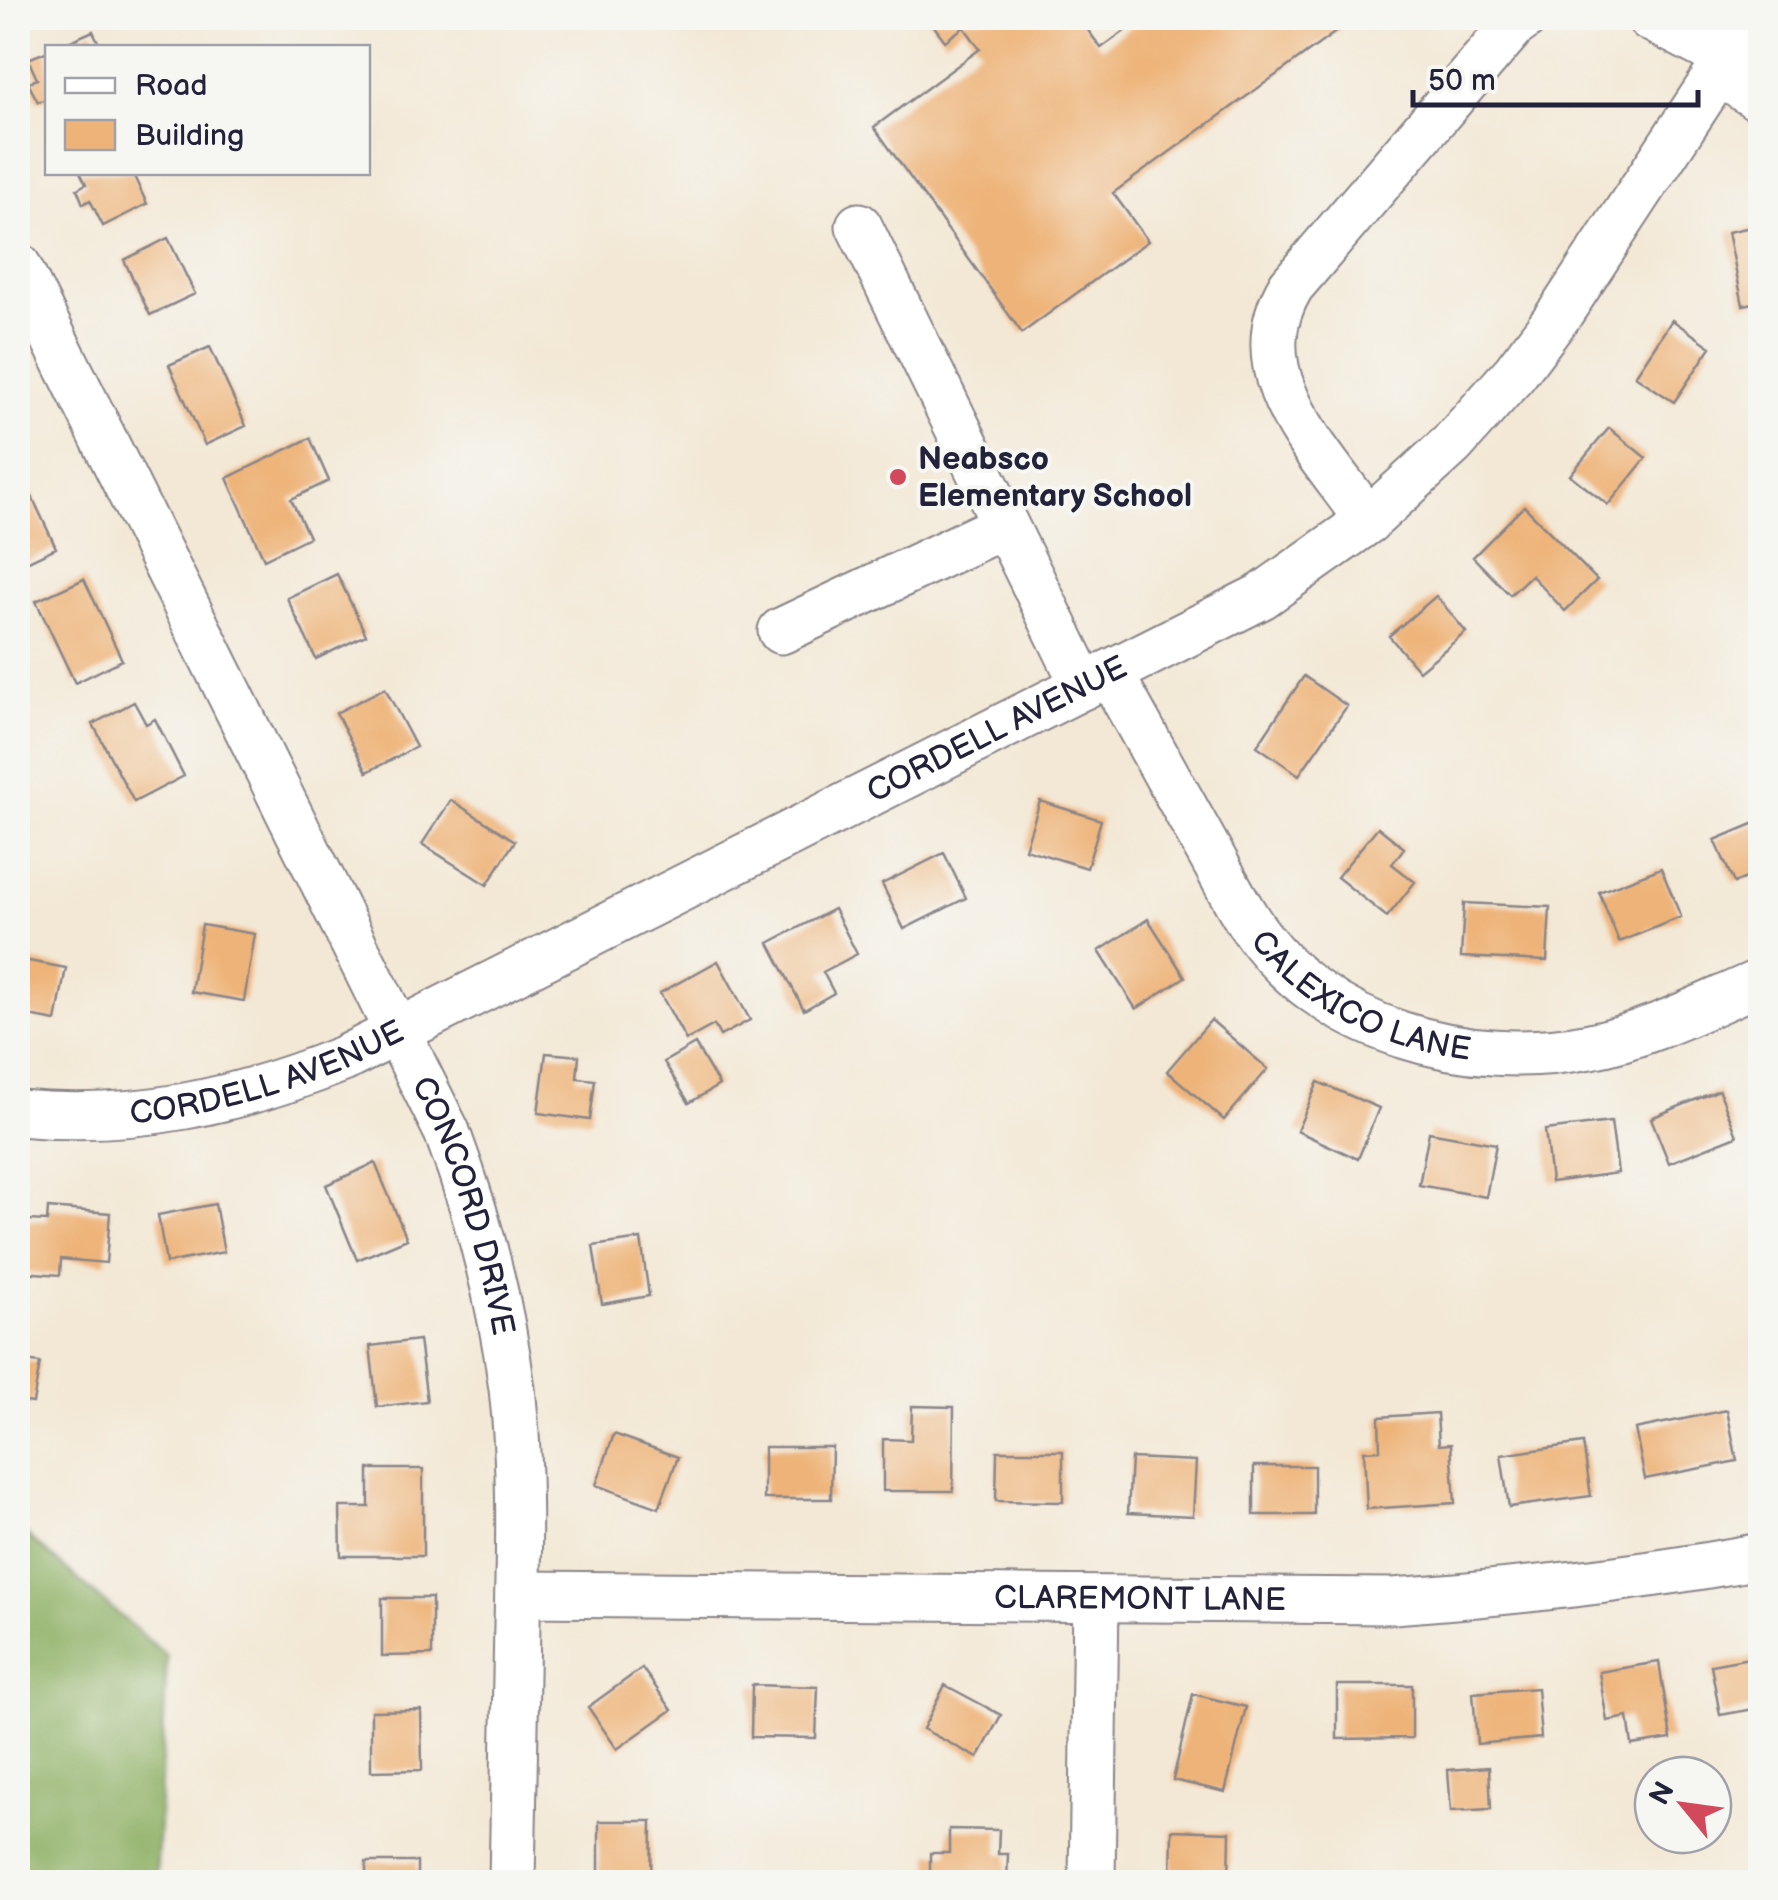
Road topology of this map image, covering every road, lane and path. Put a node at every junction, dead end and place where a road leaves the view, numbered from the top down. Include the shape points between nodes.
1 (1524, 18) edge
2 (1650, 18) edge
3 (1754, 18) edge
4 (1723, 65) junction
5 (1760, 99) edge
6 (859, 226) dead end
7 (18, 266) edge
8 (1368, 520) junction
9 (1004, 525) junction
10 (781, 631) dead end
11 (1097, 680) junction
12 (1760, 982) edge
13 (398, 1032) junction
14 (18, 1112) edge
15 (1760, 1556) edge
16 (518, 1594) junction
17 (1096, 1600) junction
18 (512, 1882) edge
19 (1092, 1882) edge

1 - 8 street via 1291,286 1274,323 1272,352 1288,406
2 - 4 street
3 - 4 street, CORDELL AVENUE
4 - 5 street
4 - 8 street, CORDELL AVENUE via 1515,373 1452,444
6 - 9 street, CALEXICO LANE
7 - 13 street, CONCORD DRIVE
8 - 11 street, CORDELL AVENUE via 1262,596
9 - 10 street
9 - 11 street, CALEXICO LANE
11 - 12 street, CALEXICO LANE via 1252,926 1284,965 1366,1022 1424,1042 1484,1050 1589,1047
11 - 13 street, CORDELL AVENUE
13 - 14 street, CORDELL AVENUE via 274,1086 202,1105 128,1115
13 - 16 street, CONCORD DRIVE via 465,1180 500,1322 512,1388
15 - 17 street, CLAREMONT LANE via 1532,1592 1393,1602
16 - 17 street, CLAREMONT LANE
16 - 18 street, CONCORD DRIVE
17 - 19 street

